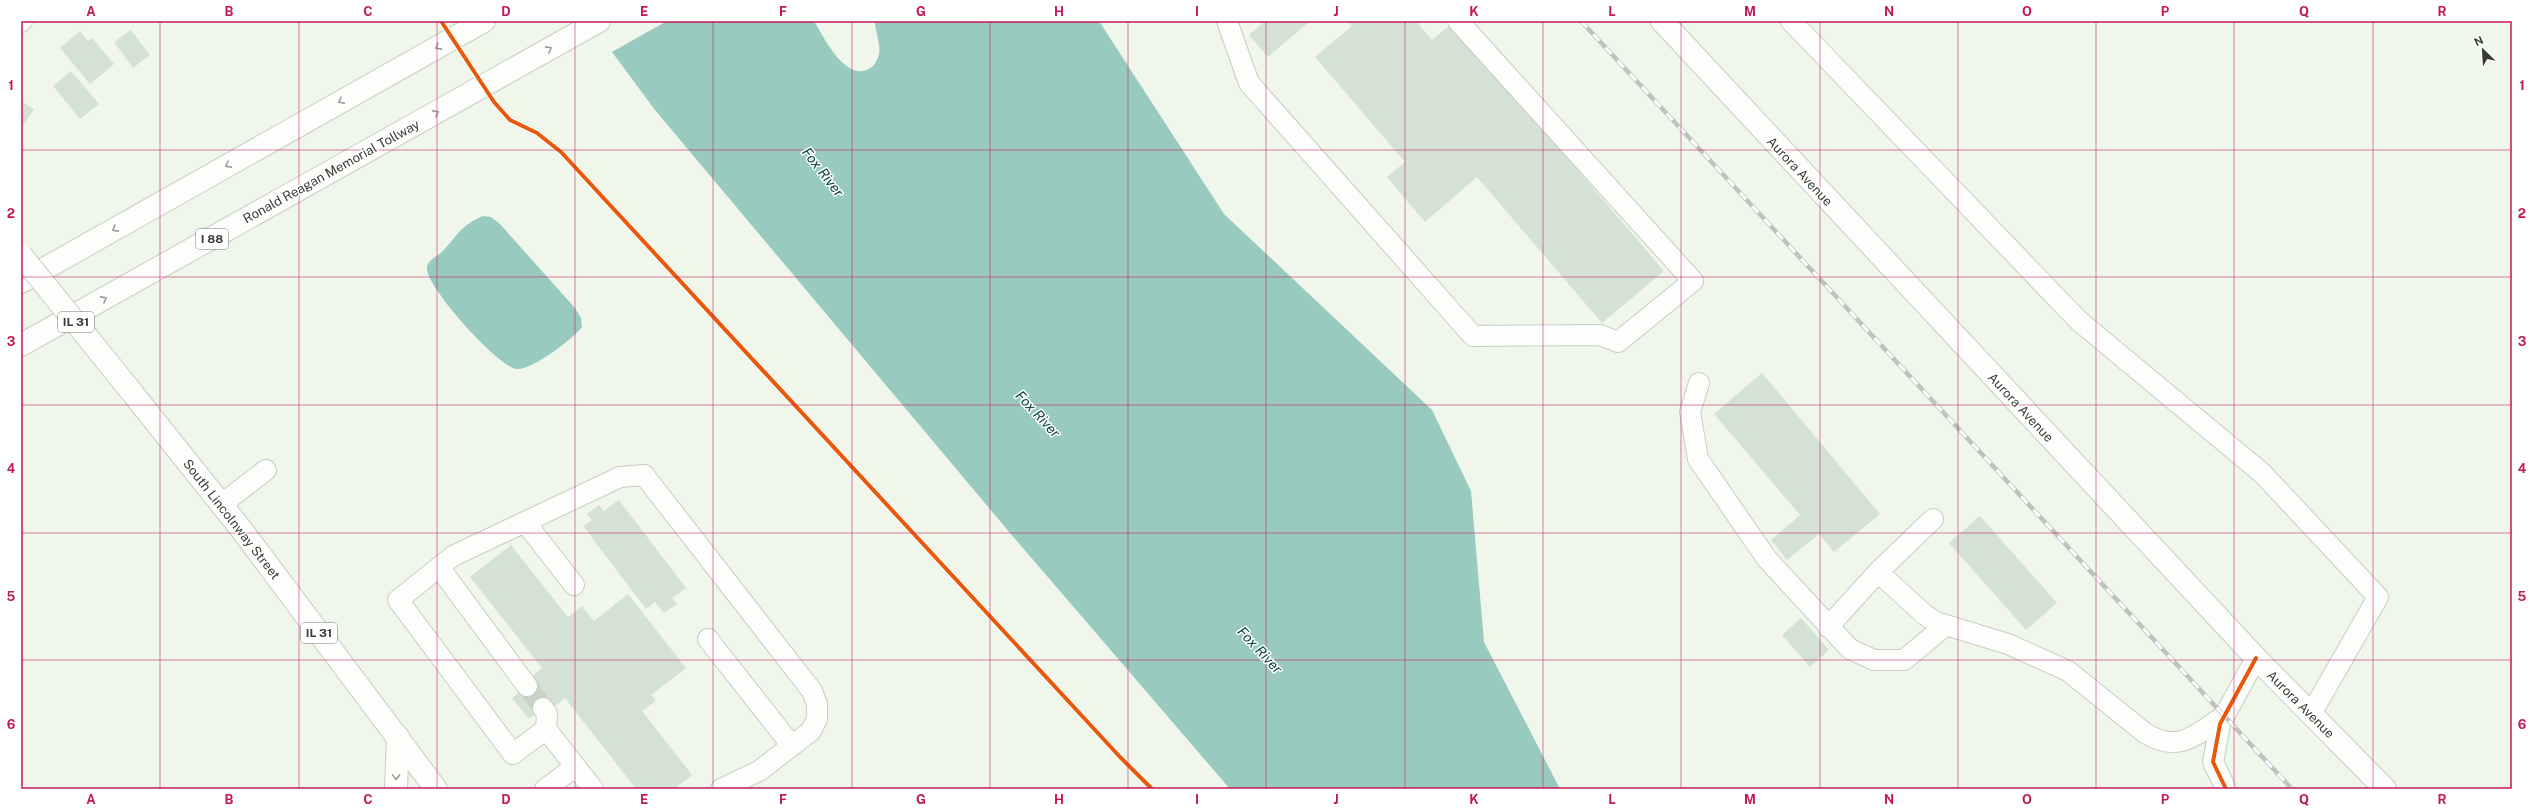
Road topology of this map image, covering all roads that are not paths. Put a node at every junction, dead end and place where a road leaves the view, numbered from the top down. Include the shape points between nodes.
1 (484, 21) edge
2 (599, 21) edge
3 (1227, 21) edge
4 (1458, 21) edge
5 (1662, 21) edge
6 (1791, 21) edge
7 (21, 255) edge
8 (21, 282) edge
9 (21, 345) edge
10 (1699, 383) dead end
11 (266, 470) dead end
12 (222, 504) junction
13 (1933, 519) dead end
14 (525, 522) junction
15 (439, 567) junction
16 (1878, 572) junction
17 (574, 585) dead end
18 (1946, 625) junction
19 (1828, 626) junction
20 (708, 639) dead end
21 (2256, 658) junction
22 (527, 686) tunnel mouth
23 (543, 708) tunnel mouth
24 (2311, 714) junction
25 (2224, 716) junction
26 (546, 729) junction
27 (398, 737) junction
28 (792, 746) junction
29 (575, 767) junction
30 (396, 789) edge
31 (436, 789) edge
32 (545, 789) edge
33 (593, 789) edge
34 (721, 789) edge
35 (2226, 789) edge
36 (2385, 789) edge

1 -> 8 main road
9 -> 2 main road, Ronald Reagan Memorial Tollway / I 88
3 - 4 street via 1249,83 1473,336 1600,335 1618,342 1693,281
5 - 21 main road, Aurora Avenue
6 - 24 street via 2079,321 2262,473 2378,597
7 - 12 main road, South Lincolnway Street / IL 31, bridge
10 - 19 street via 1690,412 1698,460 1767,559
11 - 12 street
12 - 27 main road, South Lincolnway Street / IL 31
13 - 16 street
14 - 15 street via 453,556
14 - 17 street
14 - 28 street via 620,478 644,475 812,691 817,704 817,719 811,731
15 - 22 street
15 - 26 street via 398,600 513,754
16 - 18 street via 1925,615
16 - 19 street
18 - 19 street via 1904,660 1874,660 1850,649
18 - 25 street via 2008,644 2068,671 2145,734 2159,742 2173,744 2184,741
20 - 28 street
21 - 24 main road, Aurora Avenue
21 - 25 street
23 - 26 street via 548,714
24 - 36 main road, Aurora Avenue
25 - 35 street via 2220,724 2213,762
26 - 29 street
27 -> 30 main road
27 - 31 main road, South Lincolnway Street / IL 31
28 - 34 street via 759,771
29 - 32 street
29 - 33 street

